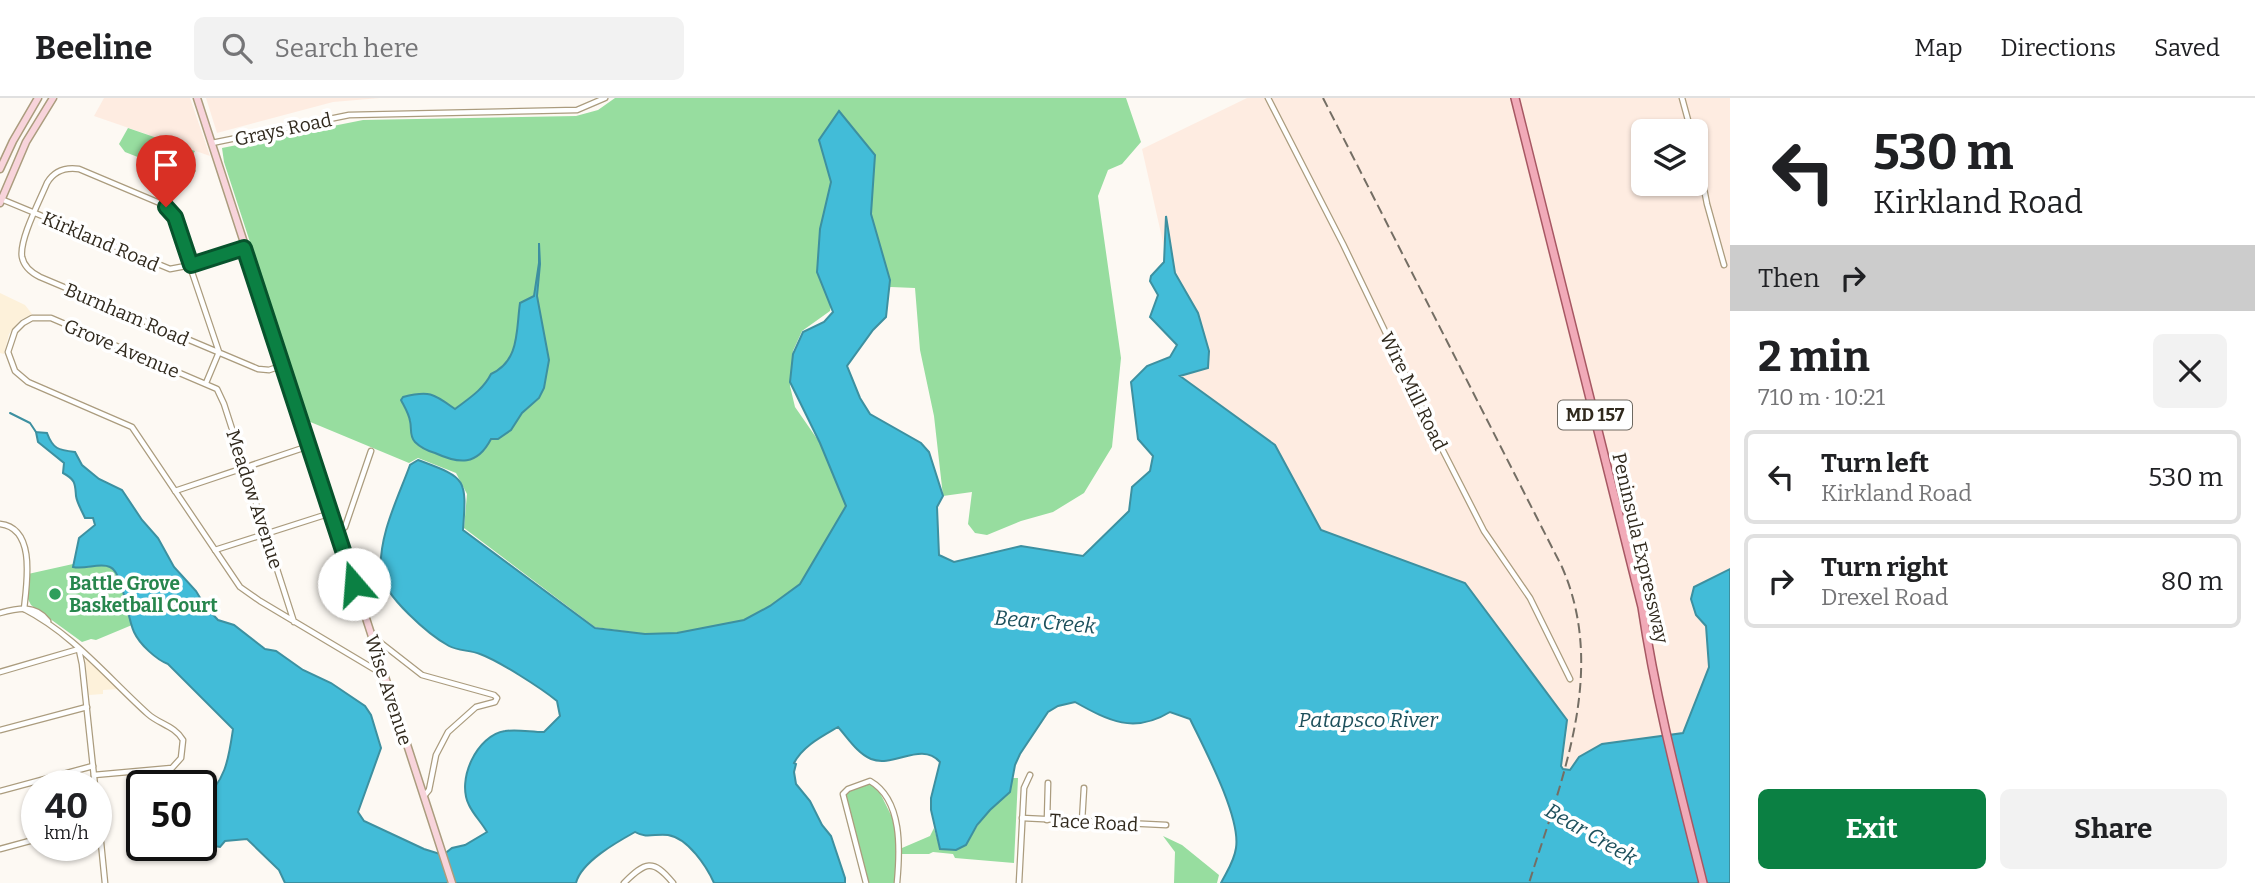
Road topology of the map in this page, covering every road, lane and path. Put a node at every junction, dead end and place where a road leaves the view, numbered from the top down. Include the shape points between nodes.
1 (38, 98) edge
2 (53, 98) edge
3 (197, 98) edge
4 (605, 98) edge
5 (1268, 98) edge
6 (1515, 98) edge
7 (1682, 98) edge
8 (1688, 119) edge
9 (211, 144) junction
10 (0, 169) edge
11 (1705, 196) edge
12 (1, 200) edge
13 (36, 213) junction
14 (244, 248) junction
15 (191, 265) junction
16 (1724, 265) dead end
17 (219, 352) junction
18 (284, 365) junction
19 (206, 383) junction
20 (309, 446) junction
21 (370, 451) dead end
22 (244, 468) junction
23 (175, 491) junction
24 (331, 513) junction
25 (0, 524) edge
26 (266, 533) junction
27 (338, 533) junction
28 (215, 550) junction
29 (24, 609) junction
30 (0, 613) edge
31 (294, 622) junction
32 (371, 635) junction
33 (79, 649) junction
34 (0, 672) edge
35 (384, 675) junction
36 (1570, 679) dead end
37 (87, 707) junction
38 (0, 730) edge
39 (93, 766) junction
40 (93, 770) edge
41 (112, 774) edge
42 (1030, 775) dead end
43 (1048, 783) dead end
44 (1084, 788) dead end
45 (0, 790) edge
46 (424, 796) junction
47 (1022, 818) junction
48 (1047, 820) junction
49 (1082, 821) junction
50 (1166, 825) dead end
51 (21, 843) edge
52 (0, 849) edge
53 (102, 861) edge
54 (104, 883) edge
55 (452, 883) edge
56 (624, 883) edge
57 (673, 883) edge
58 (866, 883) edge
59 (897, 883) edge
60 (1019, 883) edge
61 (1703, 883) edge

1 - 10 main road
2 - 12 main road via 26,142
3 - 9 main road, Wise Avenue
4 - 9 street, Grays Road via 577,110 349,115
5 - 36 street, Wire Mill Road via 1484,531 1530,598
6 - 61 main road, Peninsula Expressway / MD 157 via 1642,607 1665,733
7 - 8 street
9 - 14 main road, Wise Avenue
11 - 16 street
12 - 13 street, Kirkland Road
13 - 15 street, Kirkland Road via 165,268
13 - 15 street, Burnham Road via 51,177 62,170 79,169 166,207 175,217
13 - 17 street, Burnham Road via 22,250 24,262 35,274
14 - 15 street, Kirkland Road
14 - 18 main road, Wise Avenue
15 - 17 street
17 - 18 street, Burnham Road via 258,369
17 - 19 street
18 - 20 main road, Wise Avenue
19 - 22 street, Meadow Avenue via 221,396
19 - 23 street, Grove Avenue via 41,317 20,325 9,345 12,368 25,380 129,425
20 - 22 street
20 - 24 main road, Wise Avenue
21 - 27 street via 345,527
22 - 23 street
22 - 26 street, Meadow Avenue
23 - 28 street
24 - 26 street
24 - 27 main road, Wise Avenue
25 - 29 street via 14,528 23,540
26 - 28 street
26 - 31 street, Meadow Avenue
27 - 32 main road, Wise Avenue
28 - 31 street via 244,591
29 - 30 street
29 - 33 street via 48,622
31 - 35 street
32 - 35 main road, Wise Avenue
32 - 46 street via 422,676 497,698 476,707 444,737
33 - 34 street
33 - 37 street
33 - 41 street via 153,719 176,730 183,742 180,760 169,769
35 - 46 main road, Wise Avenue
37 - 38 street
37 - 39 street
39 - 40 street
39 - 45 street
42 - 47 street via 1024,788
43 - 48 street
44 - 49 street
46 - 55 main road, Wise Avenue
47 - 48 street, Tace Road
47 - 60 street
48 - 49 street, Tace Road
49 - 50 street, Tace Road
51 - 52 street
53 - 54 street
56 - 57 street via 650,865 661,869
58 - 59 street via 843,794 870,781 880,788 900,831

